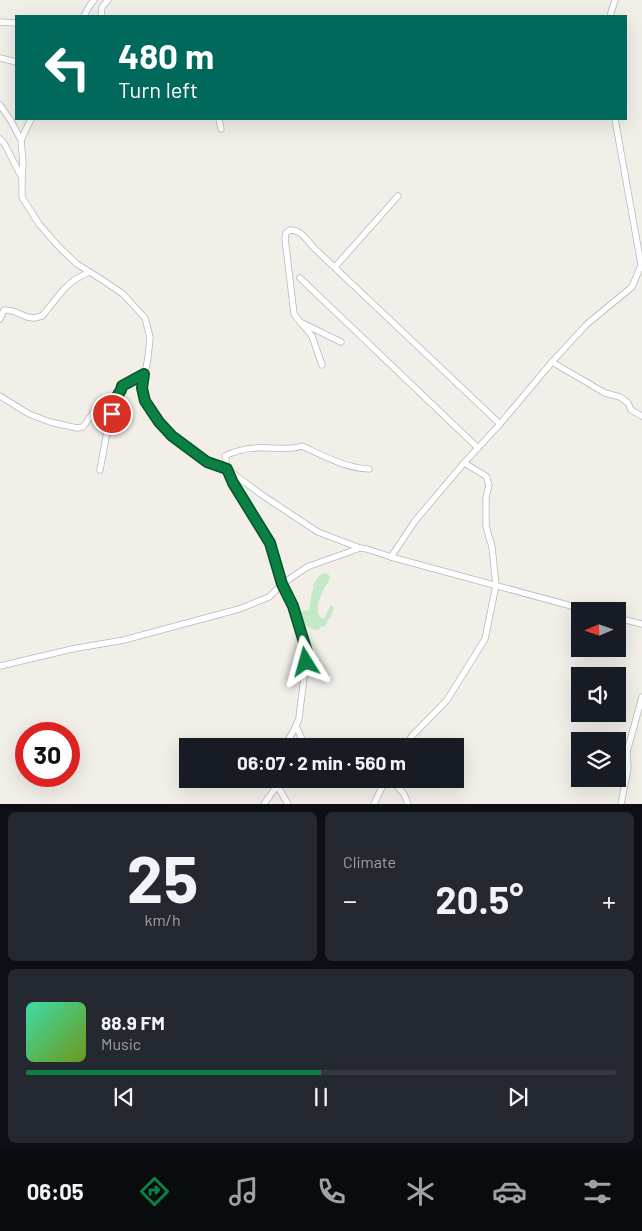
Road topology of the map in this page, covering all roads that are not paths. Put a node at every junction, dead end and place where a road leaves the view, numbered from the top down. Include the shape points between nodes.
1 (94, 0) edge
2 (108, 0) edge
3 (615, 0) edge
4 (84, 15) edge
5 (101, 15) edge
6 (610, 15) edge
7 (0, 22) edge
8 (15, 24) edge
9 (0, 58) edge
10 (15, 62) edge
11 (0, 105) edge
12 (31, 120) edge
13 (219, 120) edge
14 (615, 120) edge
15 (220, 129) dead end
16 (0, 140) edge
17 (21, 140) junction
18 (22, 178) junction
19 (398, 196) dead end
20 (642, 264) edge
21 (335, 267) junction
22 (89, 272) junction
23 (300, 278) dead end
24 (0, 320) edge
25 (300, 322) junction
26 (341, 342) dead end
27 (552, 362) junction
28 (322, 365) dead end
29 (144, 374) junction
30 (0, 396) edge
31 (113, 403) junction
32 (642, 416) edge
33 (500, 424) junction
34 (478, 448) junction
35 (464, 463) junction
36 (227, 469) junction
37 (369, 469) dead end
38 (100, 470) dead end
39 (360, 548) junction
40 (392, 557) junction
41 (282, 584) junction
42 (496, 585) junction
43 (571, 606) edge
44 (626, 620) edge
45 (642, 624) edge
46 (0, 666) edge
47 (642, 697) edge
48 (296, 726) junction
49 (289, 738) edge
50 (301, 738) edge
51 (411, 738) edge
52 (274, 788) edge
53 (279, 788) edge
54 (382, 788) edge
55 (399, 788) edge
56 (264, 804) edge
57 (288, 804) edge
58 (374, 804) edge
59 (408, 804) edge
60 (621, 804) edge

1 - 4 street
2 - 5 street via 102,7
3 - 6 street
7 - 8 street
9 - 10 street
11 - 17 street
12 - 17 street
13 - 15 street
14 - 20 street
16 - 18 street
17 - 18 street
18 - 22 street via 22,197 40,224 77,264
19 - 21 street
20 - 27 street via 632,287 587,324
21 - 25 street via 297,230 286,234 294,314
21 - 33 street
22 - 24 street via 64,289 42,316 27,317 4,310
22 - 29 street via 123,294 145,318 150,336
23 - 34 street
25 - 26 street
25 - 28 street via 312,336
27 - 32 street via 605,393 620,397 631,410
27 - 33 street
29 - 31 street via 122,386
29 - 36 street via 142,388 145,401 159,422 207,462
30 - 31 street via 29,414 77,428 83,427 96,409
31 - 38 street
33 - 34 street
34 - 35 street
35 - 40 street via 416,521
35 - 42 street via 486,476 489,485 486,526
36 - 37 street via 225,456 233,452 302,446 343,465
36 - 39 street via 318,532
36 - 41 street via 270,543
39 - 40 street
39 - 41 street via 307,567
40 - 42 street
41 - 46 street via 269,597 239,609 124,640
41 - 48 street via 293,606 307,652
42 - 43 street
42 - 51 street via 485,639 447,700
44 - 45 street
47 - 60 street via 627,752 628,768
48 - 49 street
48 - 50 street
52 - 56 street
53 - 57 street
54 - 58 street
55 - 59 street

